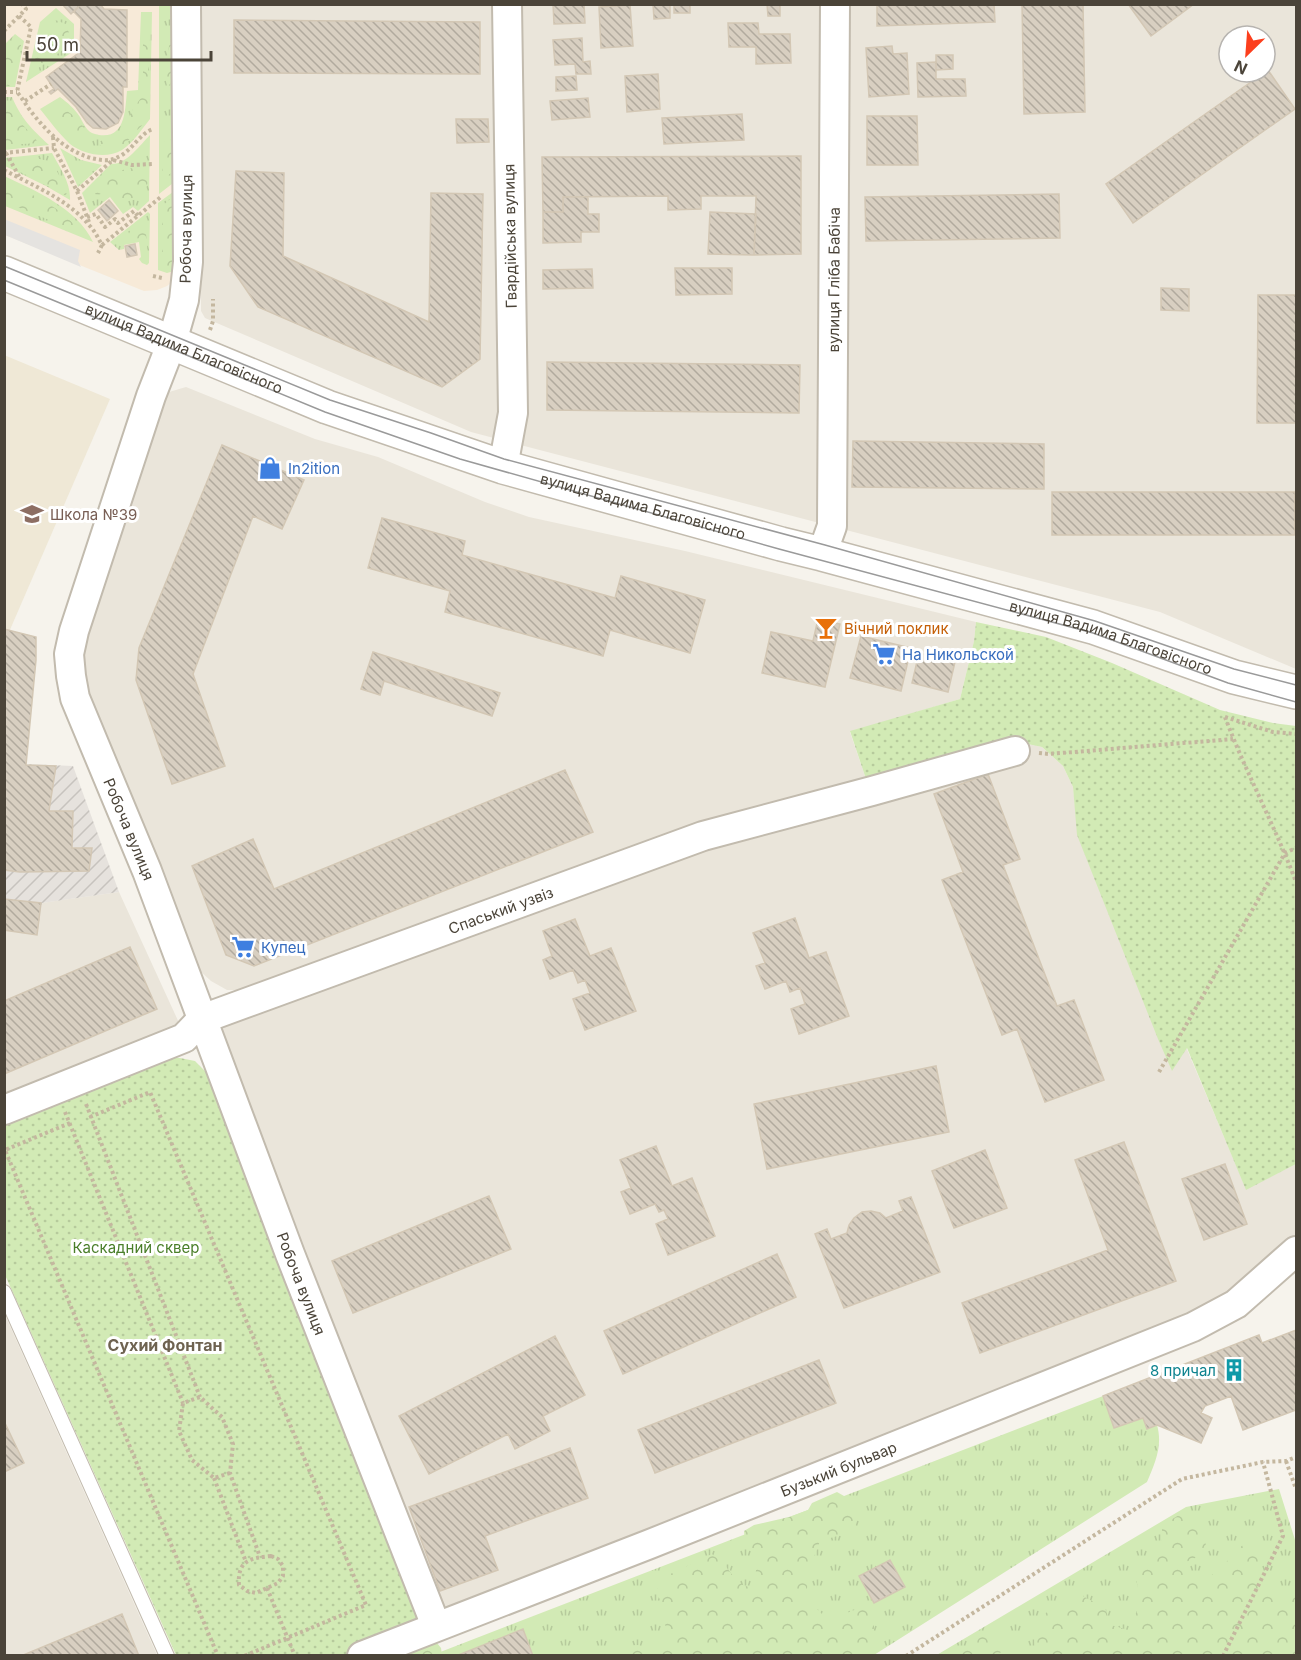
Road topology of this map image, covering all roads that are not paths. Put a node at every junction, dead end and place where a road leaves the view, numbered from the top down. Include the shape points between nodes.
1 (186, 4) edge
2 (507, 4) edge
3 (835, 4) edge
4 (4, 273) edge
5 (172, 342) junction
6 (503, 467) junction
7 (822, 554) junction
8 (1296, 692) edge
9 (1015, 751) road end
10 (202, 1019) junction
11 (4, 1110) edge
12 (1296, 1251) edge
13 (4, 1292) edge
14 (436, 1626) junction
15 (167, 1656) edge
16 (362, 1656) edge

1 - 5 street, Робоча вулиця via 187,270 184,300
2 - 6 street, Гвардійська вулиця via 513,413
3 - 7 street, вулиця Гліба Бабіча via 831,526
4 - 5 street, вулиця Вадима Благовісного
5 - 6 street, вулиця Вадима Благовісного via 327,407
5 - 10 street, Робоча вулиця via 147,407 69,654 75,698 147,871
6 - 7 street, вулиця Вадима Благовісного
7 - 8 street, вулиця Вадима Благовісного via 1093,627 1234,677
9 - 10 street, Спаський узвіз via 704,836
10 - 11 street, Спаський узвіз via 184,1038
10 - 14 street, Робоча вулиця
12 - 14 street, Бузький бульвар via 1236,1304 1193,1328
13 - 15 lane
14 - 16 street, Бузький бульвар

